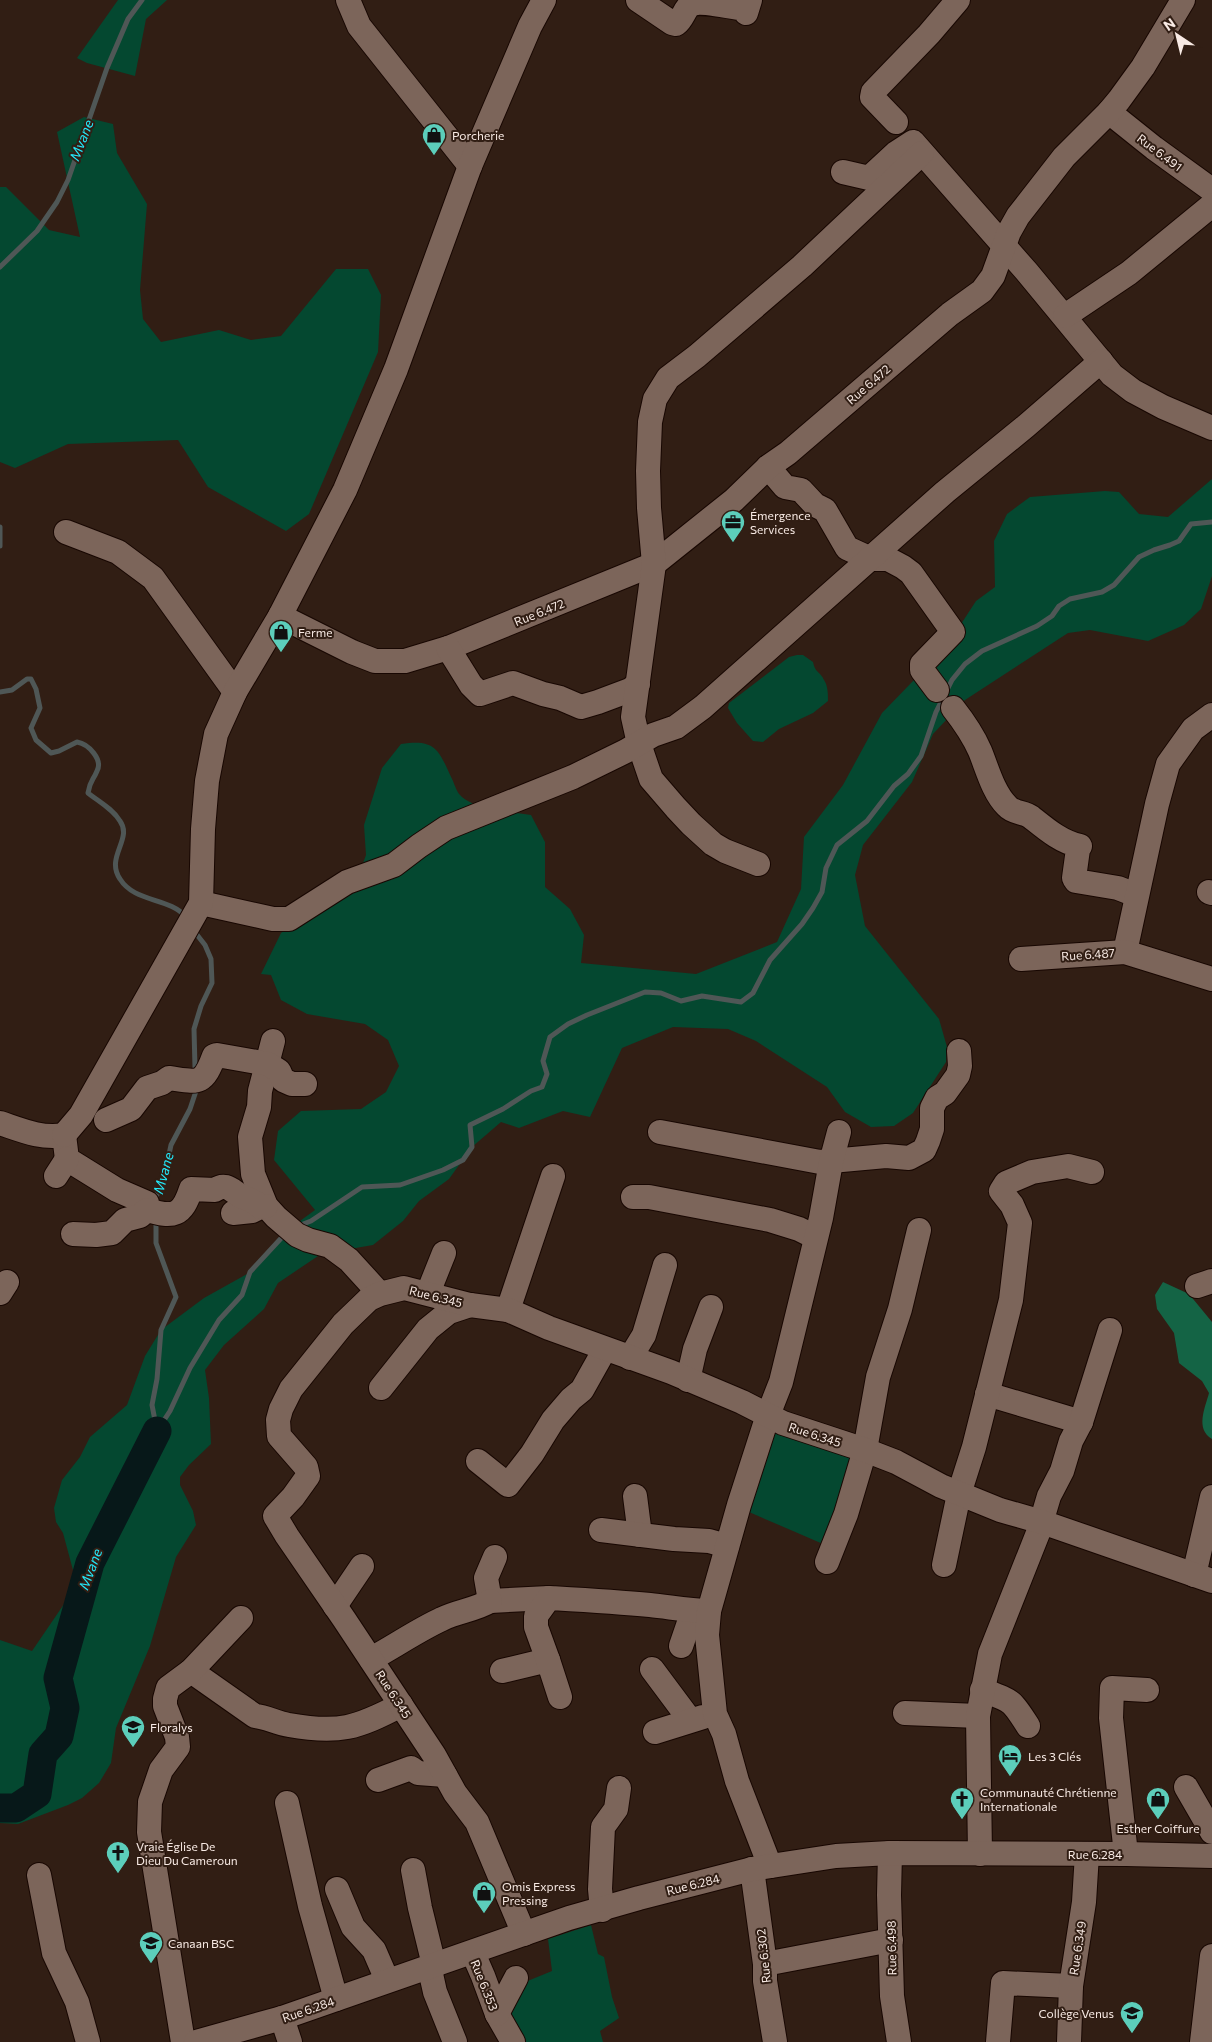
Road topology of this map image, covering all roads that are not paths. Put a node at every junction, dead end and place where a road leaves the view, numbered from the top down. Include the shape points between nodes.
1 (348, 0) edge
2 (544, 0) edge
3 (638, 0) edge
4 (750, 0) edge
5 (958, 0) edge
6 (1183, 0) edge
7 (1109, 112) junction
8 (917, 147) junction
9 (470, 166) junction
10 (843, 172) dead end
11 (1212, 190) edge
12 (1212, 205) edge
13 (1003, 247) junction
14 (1065, 316) junction
15 (1101, 361) junction
16 (1212, 428) edge
17 (768, 468) junction
18 (66, 532) dead end
19 (871, 558) junction
20 (654, 564) junction
21 (280, 616) junction
22 (462, 640) junction
23 (638, 684) junction
24 (936, 690) dead end
25 (235, 692) junction
26 (953, 708) dead end
27 (1212, 715) edge
28 (646, 740) junction
29 (758, 864) dead end
30 (1136, 895) junction
31 (201, 902) junction
32 (1126, 952) junction
33 (1021, 959) dead end
34 (1212, 979) edge
35 (273, 1041) dead end
36 (959, 1051) dead end
37 (268, 1064) junction
38 (305, 1084) dead end
39 (106, 1120) dead end
40 (0, 1123) edge
41 (660, 1132) dead end
42 (64, 1135) junction
43 (825, 1162) junction
44 (1092, 1172) dead end
45 (553, 1176) dead end
46 (633, 1197) dead end
47 (263, 1206) junction
48 (147, 1210) junction
49 (233, 1213) dead end
50 (919, 1230) dead end
51 (73, 1234) dead end
52 (815, 1237) junction
53 (444, 1253) dead end
54 (665, 1265) dead end
55 (428, 1293) junction
56 (380, 1294) junction
57 (470, 1305) junction
58 (711, 1307) dead end
59 (508, 1310) junction
60 (1110, 1330) dead end
61 (605, 1349) junction
62 (630, 1358) junction
63 (688, 1380) junction
64 (381, 1388) dead end
65 (987, 1394) junction
66 (768, 1415) junction
67 (1082, 1422) junction
68 (865, 1450) junction
69 (478, 1461) dead end
70 (959, 1494) junction
71 (635, 1496) dead end
72 (1212, 1498) edge
73 (1042, 1522) junction
74 (600, 1530) dead end
75 (640, 1535) junction
76 (727, 1546) junction
77 (495, 1557) dead end
78 (827, 1562) dead end
79 (944, 1565) dead end
80 (362, 1566) dead end
81 (1203, 1578) edge
82 (548, 1598) junction
83 (490, 1601) junction
84 (335, 1606) junction
85 (701, 1611) junction
86 (240, 1618) dead end
87 (681, 1646) dead end
88 (371, 1659) junction
89 (548, 1660) junction
90 (652, 1669) dead end
91 (191, 1671) junction
92 (502, 1671) dead end
93 (982, 1690) junction
94 (1147, 1690) dead end
95 (560, 1697) dead end
96 (401, 1705) junction
97 (905, 1713) dead end
98 (715, 1714) junction
99 (978, 1716) junction
100 (690, 1720) junction
101 (1028, 1726) dead end
102 (655, 1732) dead end
103 (445, 1775) junction
104 (378, 1780) dead end
105 (1186, 1787) dead end
106 (619, 1788) dead end
107 (287, 1803) dead end
108 (1212, 1832) edge
109 (890, 1853) junction
110 (980, 1854) junction
111 (1087, 1854) junction
112 (1126, 1854) junction
113 (1212, 1856) edge
114 (761, 1868) junction
115 (413, 1870) dead end
116 (39, 1875) dead end
117 (337, 1889) dead end
118 (602, 1910) junction
119 (524, 1934) junction
120 (891, 1940) junction
121 (473, 1953) junction
122 (1212, 1956) edge
123 (765, 1964) junction
124 (434, 1965) junction
125 (516, 1978) dead end
126 (387, 1980) junction
127 (1071, 1986) junction
128 (336, 1999) junction
129 (497, 2014) junction
130 (282, 2018) junction
131 (88, 2042) edge
132 (183, 2042) edge
133 (196, 2042) edge
134 (290, 2042) edge
135 (455, 2042) edge
136 (513, 2042) edge
137 (775, 2042) edge
138 (899, 2042) edge
139 (998, 2042) edge
140 (1069, 2042) edge
141 (1202, 2042) edge

1 - 9 street via 359,26
2 - 9 street via 524,24
3 - 4 street via 676,24 694,2 744,8 746,13
5 - 8 street via 873,92 872,97 896,110
6 - 7 street, Rue 6.472 via 1143,67
7 - 11 street, Rue 6.491
7 - 13 street, Rue 6.472 via 1064,156 1018,216
8 - 10 street via 896,153 869,178
8 - 13 street
8 - 20 street via 802,266 668,378 655,399 650,422 648,492
9 - 21 street via 396,368 349,481
12 - 14 street via 1129,273
13 - 14 street
13 - 17 street, Rue 6.472 via 993,276 982,290
14 - 15 street
15 - 16 street via 1133,391
15 - 19 street
17 - 19 street via 785,487 801,490 815,505 825,510 847,548
17 - 20 street, Rue 6.472 via 734,500
18 - 25 street via 118,552 152,578
19 - 24 street via 888,559 909,572 953,632 922,664 922,670
19 - 28 street via 703,706 676,727
20 - 22 street, Rue 6.472
20 - 23 street
21 - 22 street, Rue 6.472 via 375,661 405,661
21 - 25 street
22 - 23 street via 471,685 480,694 512,683 580,707 630,690
23 - 28 street via 632,717
25 - 31 street via 216,734 207,781
26 - 30 street via 968,726 1005,805 1029,816 1067,843 1080,846 1076,881 1118,888
27 - 30 street via 1193,729 1168,764
28 - 29 street via 648,771 670,800 702,834 725,851
28 - 31 street via 573,777 446,828 394,865 347,882 289,919 273,919
30 - 32 street
31 - 42 street via 81,1115
32 - 33 street, Rue 6.487
32 - 34 street, Rue 6.487
35 - 37 street
36 - 43 street via 958,1075 932,1108 932,1129 924,1150 910,1158 886,1156
37 - 38 street via 279,1071 283,1080
37 - 39 street via 214,1056 202,1078 193,1082 169,1078 147,1088 131,1109
37 - 47 street via 250,1137 253,1174
40 - 42 street via 33,1135
41 - 43 street
42 - 48 street via 62,1168 147,1202
43 - 52 street via 821,1218
44 - 65 street via 1068,1166 1032,1172 1006,1183 1001,1191 1020,1223 1011,1300
45 - 59 street
46 - 52 street via 649,1197 770,1220
47 - 48 street via 228,1187 191,1189 186,1205 176,1213 160,1214
47 - 49 street
47 - 56 street via 297,1235 330,1246 349,1260
48 - 51 street via 140,1216 125,1220 112,1233
50 - 68 street via 900,1309 878,1377
52 - 66 street via 781,1382
53 - 55 street
54 - 62 street via 644,1335
55 - 56 street, Rue 6.345 via 404,1288
55 - 57 street, Rue 6.345
56 - 84 street, Rue 6.345 via 369,1299 344,1324 291,1389 278,1420 281,1441 306,1467 308,1476 275,1516
57 - 59 street, Rue 6.345
57 - 64 street via 449,1312 428,1329
58 - 63 street via 695,1349
59 - 61 street, Rue 6.345
60 - 67 street
61 - 62 street, Rue 6.345
61 - 69 street via 582,1390 552,1420 508,1485
62 - 63 street, Rue 6.345
63 - 66 street, Rue 6.345
65 - 67 street
65 - 70 street
66 - 68 street, Rue 6.345 via 806,1432
66 - 76 street
67 - 73 street via 1049,1496
68 - 70 street, Rue 6.345
68 - 78 street via 846,1514
70 - 73 street, Rue 6.345
70 - 79 street
71 - 75 street
72 - 81 street
73 - 81 street, Rue 6.345
73 - 93 street via 990,1654
74 - 75 street
75 - 76 street via 709,1541
76 - 85 street
77 - 83 street via 486,1578
80 - 84 street
82 - 83 street
82 - 85 street
82 - 89 street via 536,1616 536,1627
83 - 88 street via 441,1619
84 - 88 street, Rue 6.345
85 - 87 street
85 - 98 street, Rue 6.302 via 707,1635
86 - 91 street
88 - 96 street, Rue 6.345
89 - 92 street
89 - 95 street
90 - 100 street
91 - 96 street via 255,1716 303,1728 341,1730
91 - 132 street via 168,1688 164,1699 178,1747 161,1770 150,1802 149,1832
93 - 99 street
93 - 101 street via 1008,1699
94 - 112 street via 1112,1682 1111,1718
96 - 103 street, Rue 6.345
97 - 99 street
98 - 100 street
98 - 114 street, Rue 6.302 via 724,1734
99 - 110 street
100 - 102 street
103 - 104 street via 418,1773 411,1768
103 - 119 street, Rue 6.345 via 477,1822
105 - 108 street
106 - 118 street via 616,1809 603,1828
107 - 128 street via 310,1906
109 - 110 street, Rue 6.284
109 - 114 street, Rue 6.284 via 836,1856
109 - 120 street, Rue 6.498
110 - 111 street, Rue 6.284
111 - 112 street, Rue 6.284
111 - 127 street, Rue 6.349 via 1084,1902
112 - 113 street, Rue 6.284
114 - 118 street, Rue 6.284
114 - 123 street, Rue 6.302
115 - 124 street
116 - 131 street via 54,1953 77,2002
117 - 126 street via 354,1928 374,1950
118 - 119 street, Rue 6.284
119 - 121 street, Rue 6.284
120 - 123 street
120 - 138 street, Rue 6.498 via 892,1996
121 - 124 street, Rue 6.284
121 - 129 street, Rue 6.353
122 - 141 street
123 - 137 street, Rue 6.302
124 - 126 street, Rue 6.284
124 - 135 street via 431,1974 435,1992
125 - 129 street
126 - 128 street, Rue 6.284
127 - 139 street via 1003,1983
127 - 140 street, Rue 6.349
128 - 130 street, Rue 6.284
129 - 136 street, Rue 6.353
130 - 133 street, Rue 6.284
130 - 134 street

